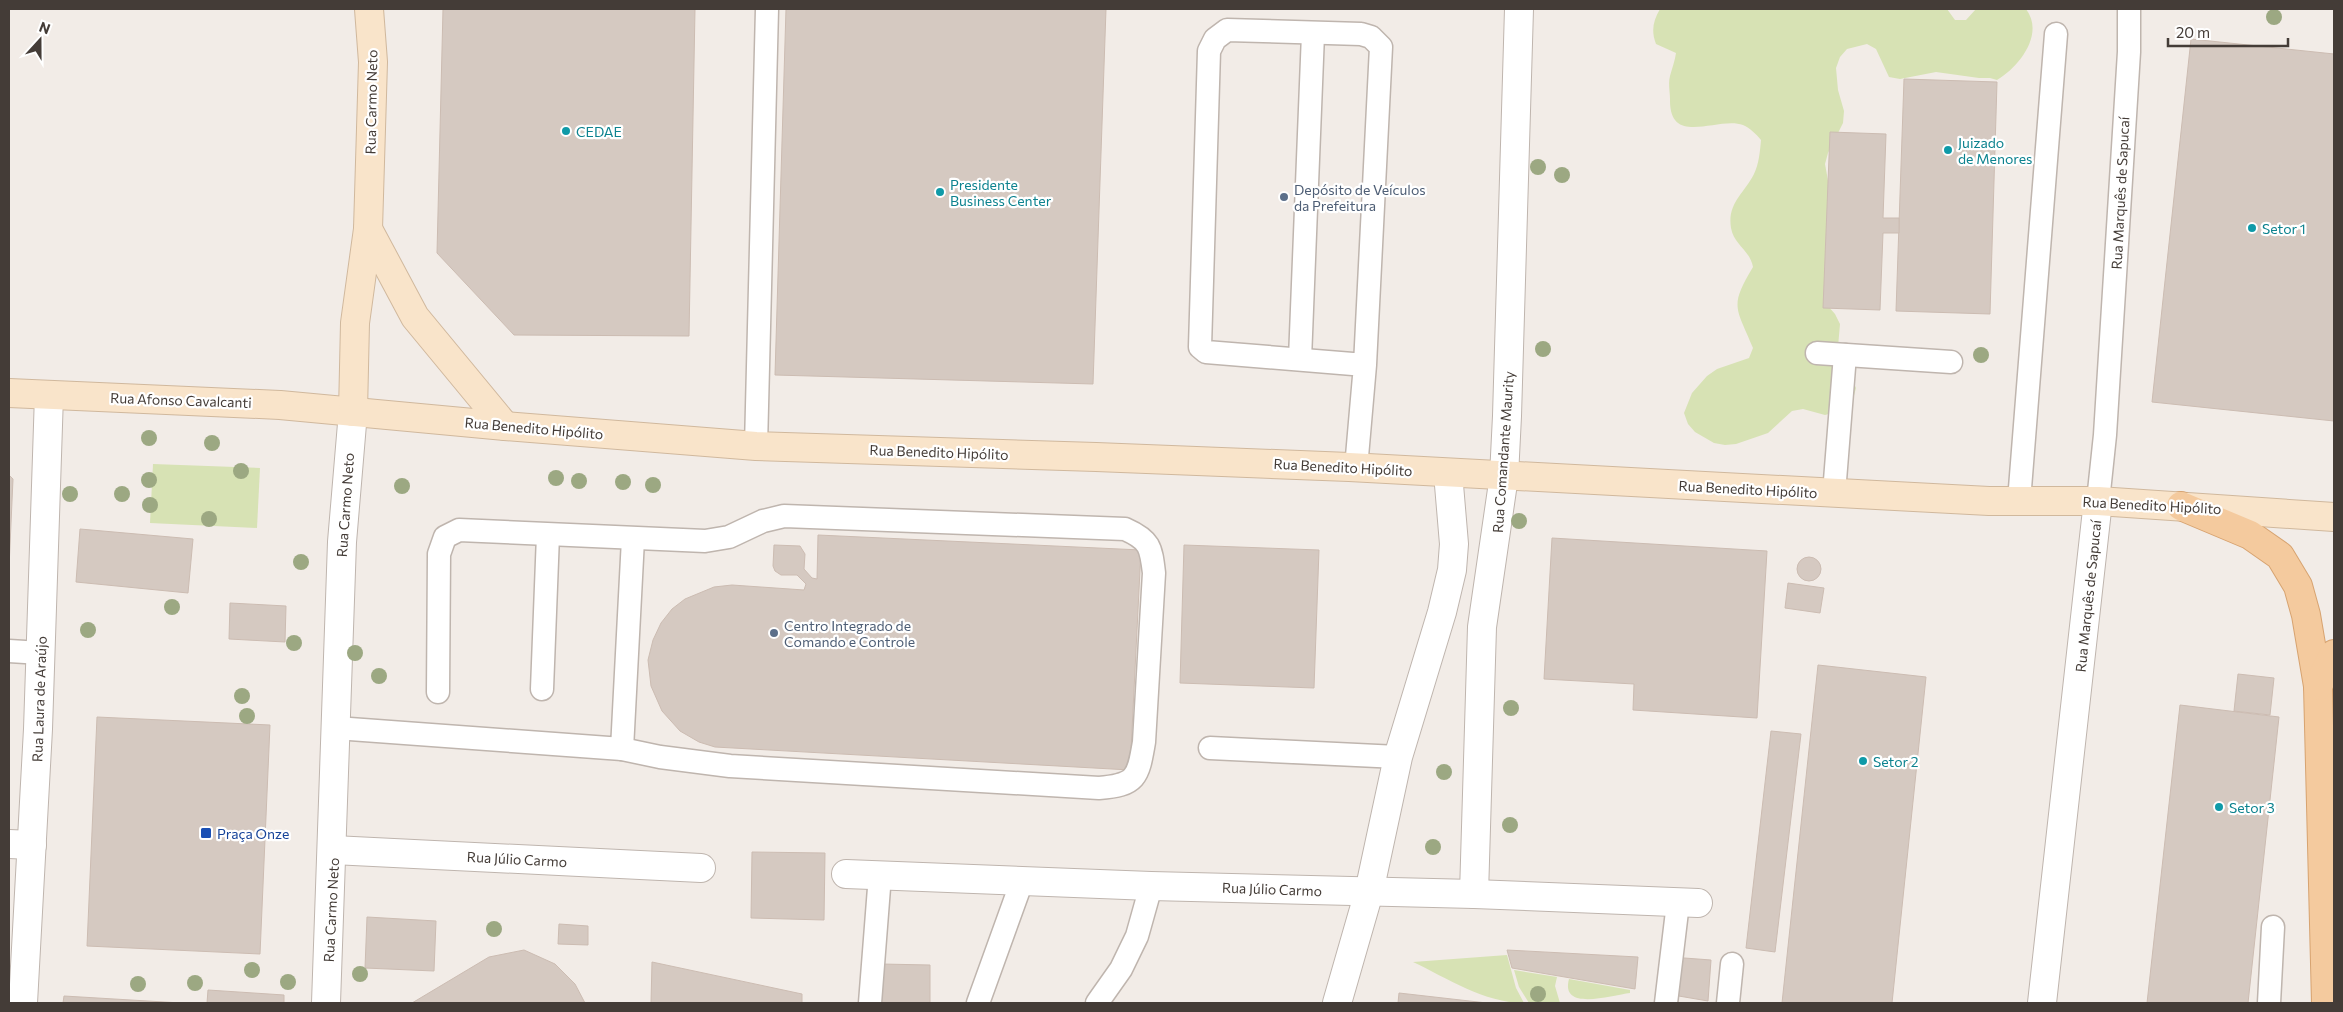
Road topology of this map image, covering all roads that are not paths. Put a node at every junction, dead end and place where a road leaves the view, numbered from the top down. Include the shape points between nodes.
1 (369, 9) edge
2 (767, 9) edge
3 (1520, 9) edge
4 (2129, 9) edge
5 (1313, 34) junction
6 (2056, 34) dead end
7 (368, 229) junction
8 (1817, 353) dead end
9 (1845, 355) junction
10 (1300, 359) junction
11 (1951, 362) dead end
12 (1365, 365) junction
13 (9, 394) edge
14 (50, 396) junction
15 (353, 412) junction
16 (505, 426) junction
17 (756, 446) junction
18 (1356, 468) junction
19 (1448, 473) junction
20 (1504, 476) junction
21 (1834, 493) junction
22 (2019, 501) junction
23 (2098, 501) junction
24 (2181, 506) junction
25 (2334, 517) edge
26 (548, 535) junction
27 (633, 539) junction
28 (9, 651) edge
29 (41, 653) junction
30 (2334, 654) edge
31 (2318, 686) junction
32 (542, 689) dead end
33 (438, 692) dead end
34 (336, 728) junction
35 (1210, 748) dead end
36 (622, 749) junction
37 (1398, 757) junction
38 (21, 844) edge
39 (333, 850) junction
40 (701, 868) dead end
41 (846, 874) dead end
42 (880, 875) junction
43 (1022, 881) junction
44 (1151, 886) junction
45 (1369, 892) junction
46 (1474, 894) junction
47 (1688, 903) joint
48 (2273, 927) dead end
49 (1732, 964) dead end
50 (23, 1003) edge
51 (326, 1003) edge
52 (870, 1003) edge
53 (978, 1003) edge
54 (1097, 1003) edge
55 (1337, 1003) edge
56 (1666, 1003) edge
57 (1728, 1003) edge
58 (2042, 1003) edge
59 (2269, 1003) edge
60 (2326, 1003) edge

1 - 7 street, Rua Carmo Neto via 373,62
2 - 17 lane
3 - 20 street, Rua Comandante Maurity
4 - 23 lane, Rua Marquês de Sapucaí via 2106,434
5 - 10 lane
5 - 10 lane via 1226,30 1215,39 1209,51 1200,347 1206,352
5 - 12 lane via 1361,34 1371,37 1381,47
6 - 22 lane
7 - 15 street, Rua Carmo Neto via 355,323
7 - 16 street via 415,317
8 - 9 lane
9 - 11 lane
9 - 21 lane
10 - 12 lane
12 - 18 lane
13 - 14 street, Rua Afonso Cavalcanti
14 - 15 street, Rua Afonso Cavalcanti via 247,403
14 - 29 street, Rua Laura de Araújo
15 - 16 street, Rua Benedito Hipólito
15 - 34 street, Rua Carmo Neto via 342,542
16 - 17 street, Rua Benedito Hipólito
17 - 18 street, Rua Benedito Hipólito
18 - 19 street, Rua Benedito Hipólito
19 - 20 street, Rua Benedito Hipólito
19 - 37 street via 1454,544 1452,570
20 - 21 street, Rua Benedito Hipólito
20 - 46 street, Rua Comandante Maurity via 1482,627
21 - 22 street, Rua Benedito Hipólito
22 - 23 street, Rua Benedito Hipólito
23 - 24 street, Rua Benedito Hipólito
23 - 58 street, Rua Marquês de Sapucaí
24 - 25 street, Rua Benedito Hipólito
24 - 31 main road via 2250,535 2280,556 2298,586
26 - 27 lane
26 - 32 lane
26 - 33 lane via 459,530 445,537 439,554
27 - 36 lane
27 - 36 lane via 705,541 784,516 1125,529 1140,536 1150,547 1154,573 1144,742 1135,776 1123,786 1099,788 730,766
28 - 29 lane
29 - 38 street, Rua Laura de Araújo
30 - 31 main road
31 - 60 main road
34 - 36 lane
34 - 39 street, Rua Carmo Neto
35 - 37 lane
37 - 45 street
38 - 50 street, Rua Laura de Araújo
39 - 40 street, Rua Júlio Carmo
39 - 51 street, Rua Carmo Neto
41 - 42 street, Rua Júlio Carmo
42 - 43 street, Rua Júlio Carmo
42 - 52 lane
43 - 44 street, Rua Júlio Carmo
43 - 53 lane
44 - 45 street, Rua Júlio Carmo
44 - 54 lane via 1137,936 1121,969
45 - 46 street, Rua Júlio Carmo
45 - 55 street
46 - 47 street, Rua Júlio Carmo
47 - 56 lane
48 - 59 lane
49 - 57 lane

